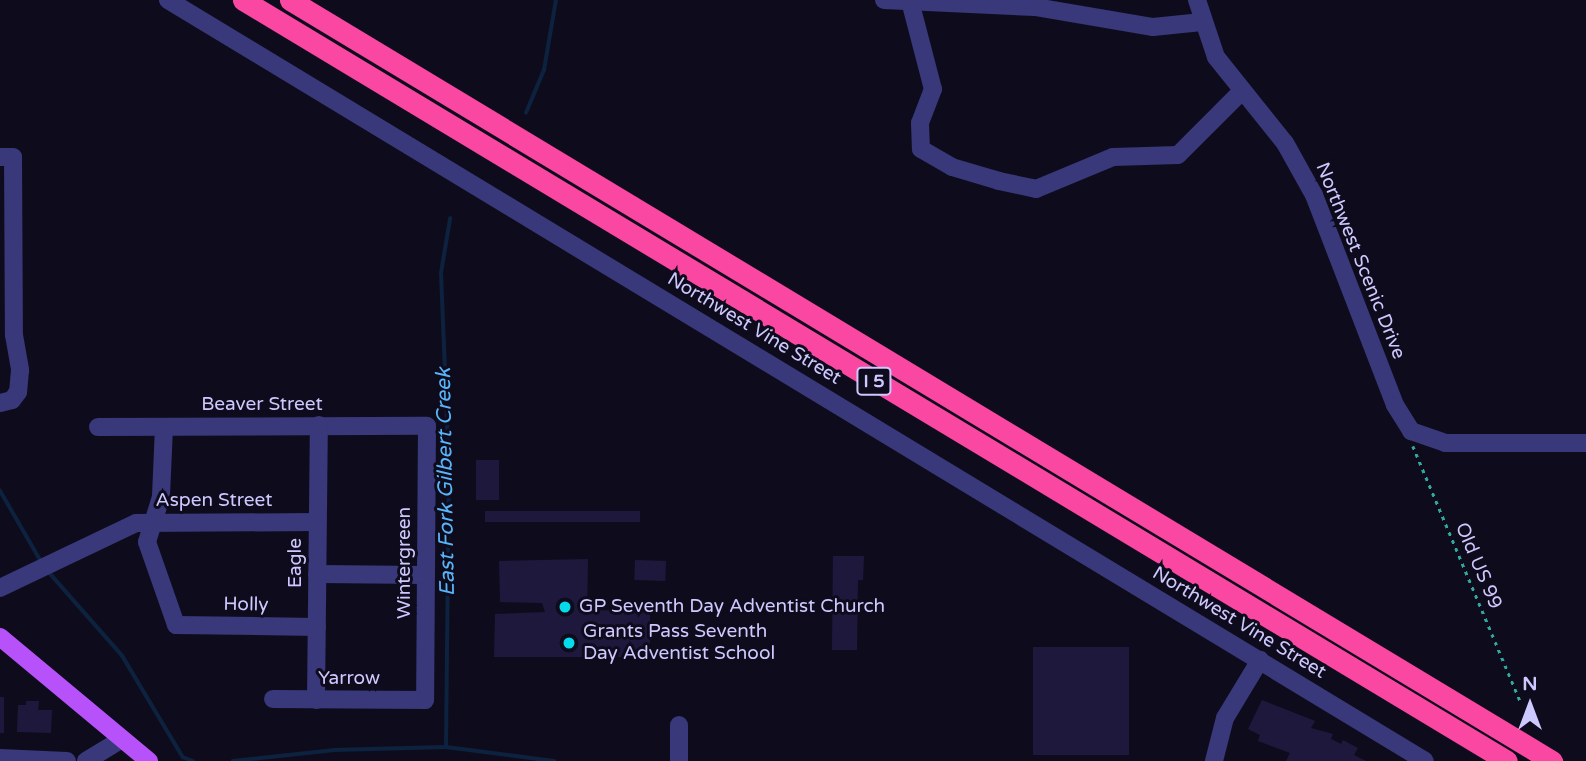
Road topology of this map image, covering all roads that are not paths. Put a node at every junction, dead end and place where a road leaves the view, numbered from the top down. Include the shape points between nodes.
1 (168, 0) edge
2 (243, 0) edge
3 (290, 0) edge
4 (884, 0) edge
5 (1197, 0) edge
6 (911, 1) edge
7 (1202, 22) junction
8 (1242, 91) junction
9 (0, 157) edge
10 (7, 268) edge
11 (0, 403) edge
12 (319, 425) junction
13 (427, 426) joint
14 (98, 427) dead end
15 (164, 427) junction
16 (1586, 443) edge
17 (153, 521) junction
18 (317, 522) junction
19 (317, 574) junction
20 (426, 575) junction
21 (0, 588) edge
22 (317, 627) junction
23 (0, 636) edge
24 (1260, 660) junction
25 (273, 699) dead end
26 (316, 700) junction
27 (425, 700) joint
28 (679, 725) dead end
29 (122, 739) junction
30 (0, 758) edge
31 (67, 761) edge
32 (86, 761) edge
33 (149, 761) edge
34 (680, 761) edge
35 (1214, 761) edge
36 (1425, 761) edge
37 (1507, 761) edge
38 (1552, 761) edge

1 - 24 street, Northwest Vine Street
2 - 37 highway, I 5
3 - 38 highway, I 5
4 - 6 street
5 - 7 street, Northwest Scenic Drive
6 - 7 street via 1066,10 1153,27
6 - 8 street via 933,89 920,122 921,149 952,167 999,181 1036,189 1113,157 1178,155
7 - 8 street, Northwest Scenic Drive via 1216,57
8 - 16 street, Northwest Scenic Drive via 1285,143 1314,195 1395,405 1411,431 1445,443
9 - 10 street via 13,157
10 - 11 street via 20,381 12,400
12 - 13 street, Beaver Street
12 - 15 street, Beaver Street
12 - 18 street, Eagle
13 - 20 street, Wintergreen
14 - 15 street, Beaver Street
15 - 17 street via 161,497
17 - 18 street, Aspen Street
17 - 21 street, Aspen Street via 126,527
17 - 22 street, Holly via 148,549 176,625
18 - 19 street, Eagle
19 - 20 street
19 - 22 street, Eagle
20 - 27 street, Wintergreen
22 - 26 street, Eagle
23 - 29 main road
24 - 35 street via 1222,725
24 - 36 street, Northwest Vine Street
25 - 26 street, Yarrow
26 - 27 street, Yarrow
28 - 34 street
29 - 32 street
29 - 33 main road
30 - 31 street

